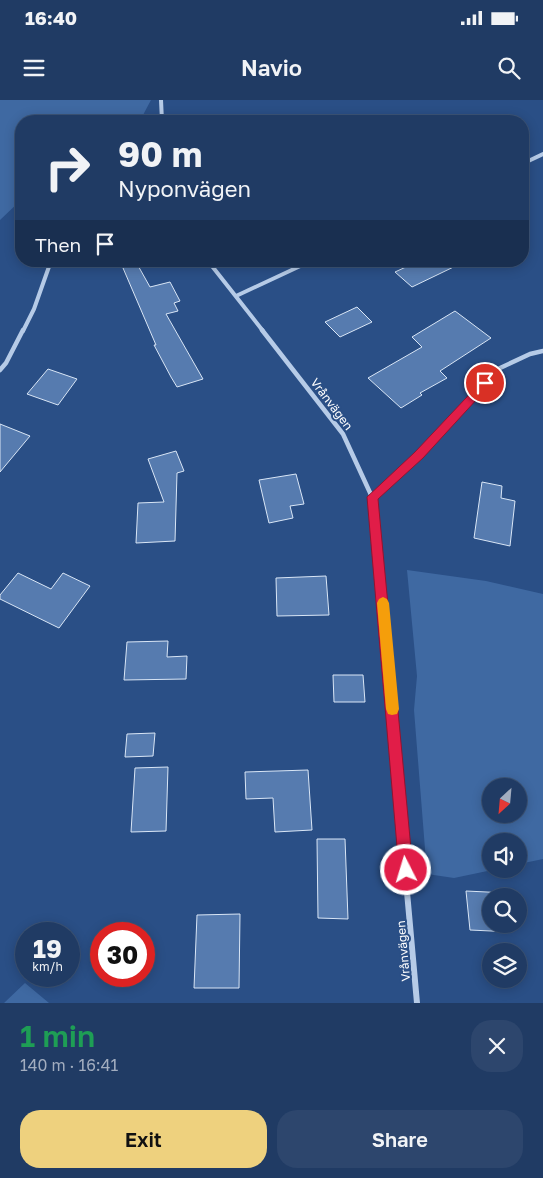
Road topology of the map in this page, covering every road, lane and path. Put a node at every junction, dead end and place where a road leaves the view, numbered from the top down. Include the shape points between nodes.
1 (161, 100) edge
2 (162, 115) edge
3 (543, 154) edge
4 (529, 161) edge
5 (49, 267) edge
6 (213, 267) edge
7 (298, 267) edge
8 (236, 296) junction
9 (543, 351) edge
10 (0, 370) edge
11 (372, 497) junction
12 (417, 1003) edge

1 - 2 street
3 - 4 street
5 - 10 street via 34,309
6 - 8 street, Vrånvägen
7 - 8 street
8 - 11 street, Vrånvägen via 343,434
9 - 11 street via 498,369 419,455
11 - 12 street, Vrånvägen

